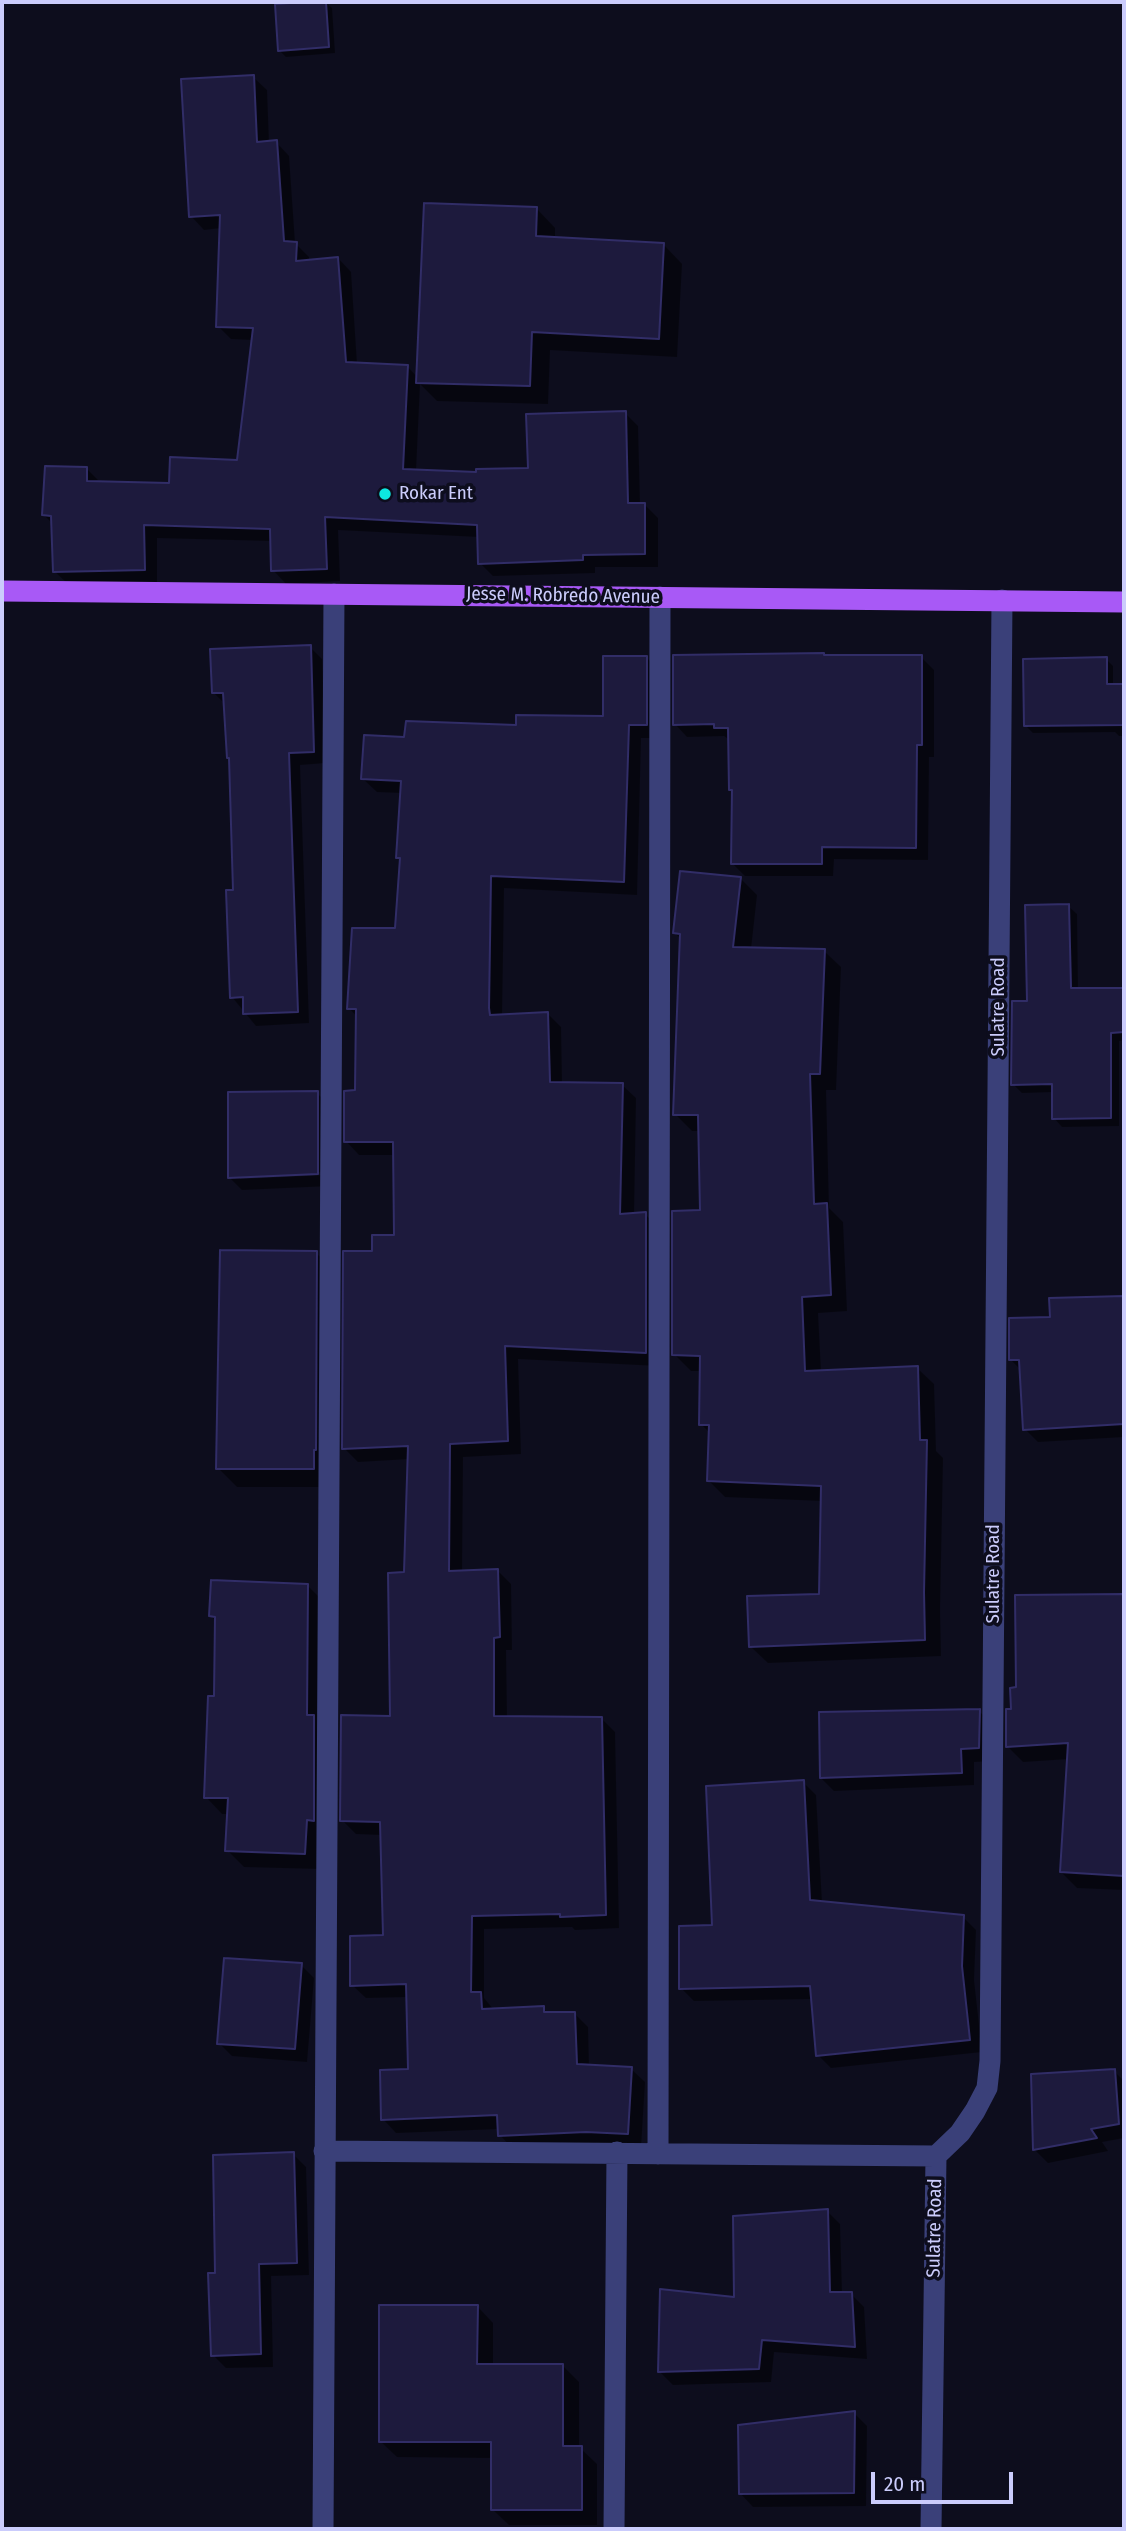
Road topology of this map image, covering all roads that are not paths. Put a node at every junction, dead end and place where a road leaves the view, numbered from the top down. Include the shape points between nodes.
1 (2, 591) edge
2 (334, 594) junction
3 (660, 597) junction
4 (1002, 600) junction
5 (1124, 601) edge
6 (324, 2151) junction
7 (617, 2152) junction
8 (658, 2154) junction
9 (936, 2156) junction
10 (323, 2529) edge
11 (614, 2529) edge
12 (931, 2529) edge

1 - 2 main road, Jesse M. Robredo Avenue
2 - 3 main road, Jesse M. Robredo Avenue
2 - 6 street
3 - 4 main road, Jesse M. Robredo Avenue
3 - 8 street
4 - 5 main road, Jesse M. Robredo Avenue
4 - 9 street, Sulatre Road via 990,2061 988,2088 975,2111
6 - 7 street
6 - 10 street
7 - 8 street
7 - 11 street
8 - 9 street
9 - 12 street, Sulatre Road

